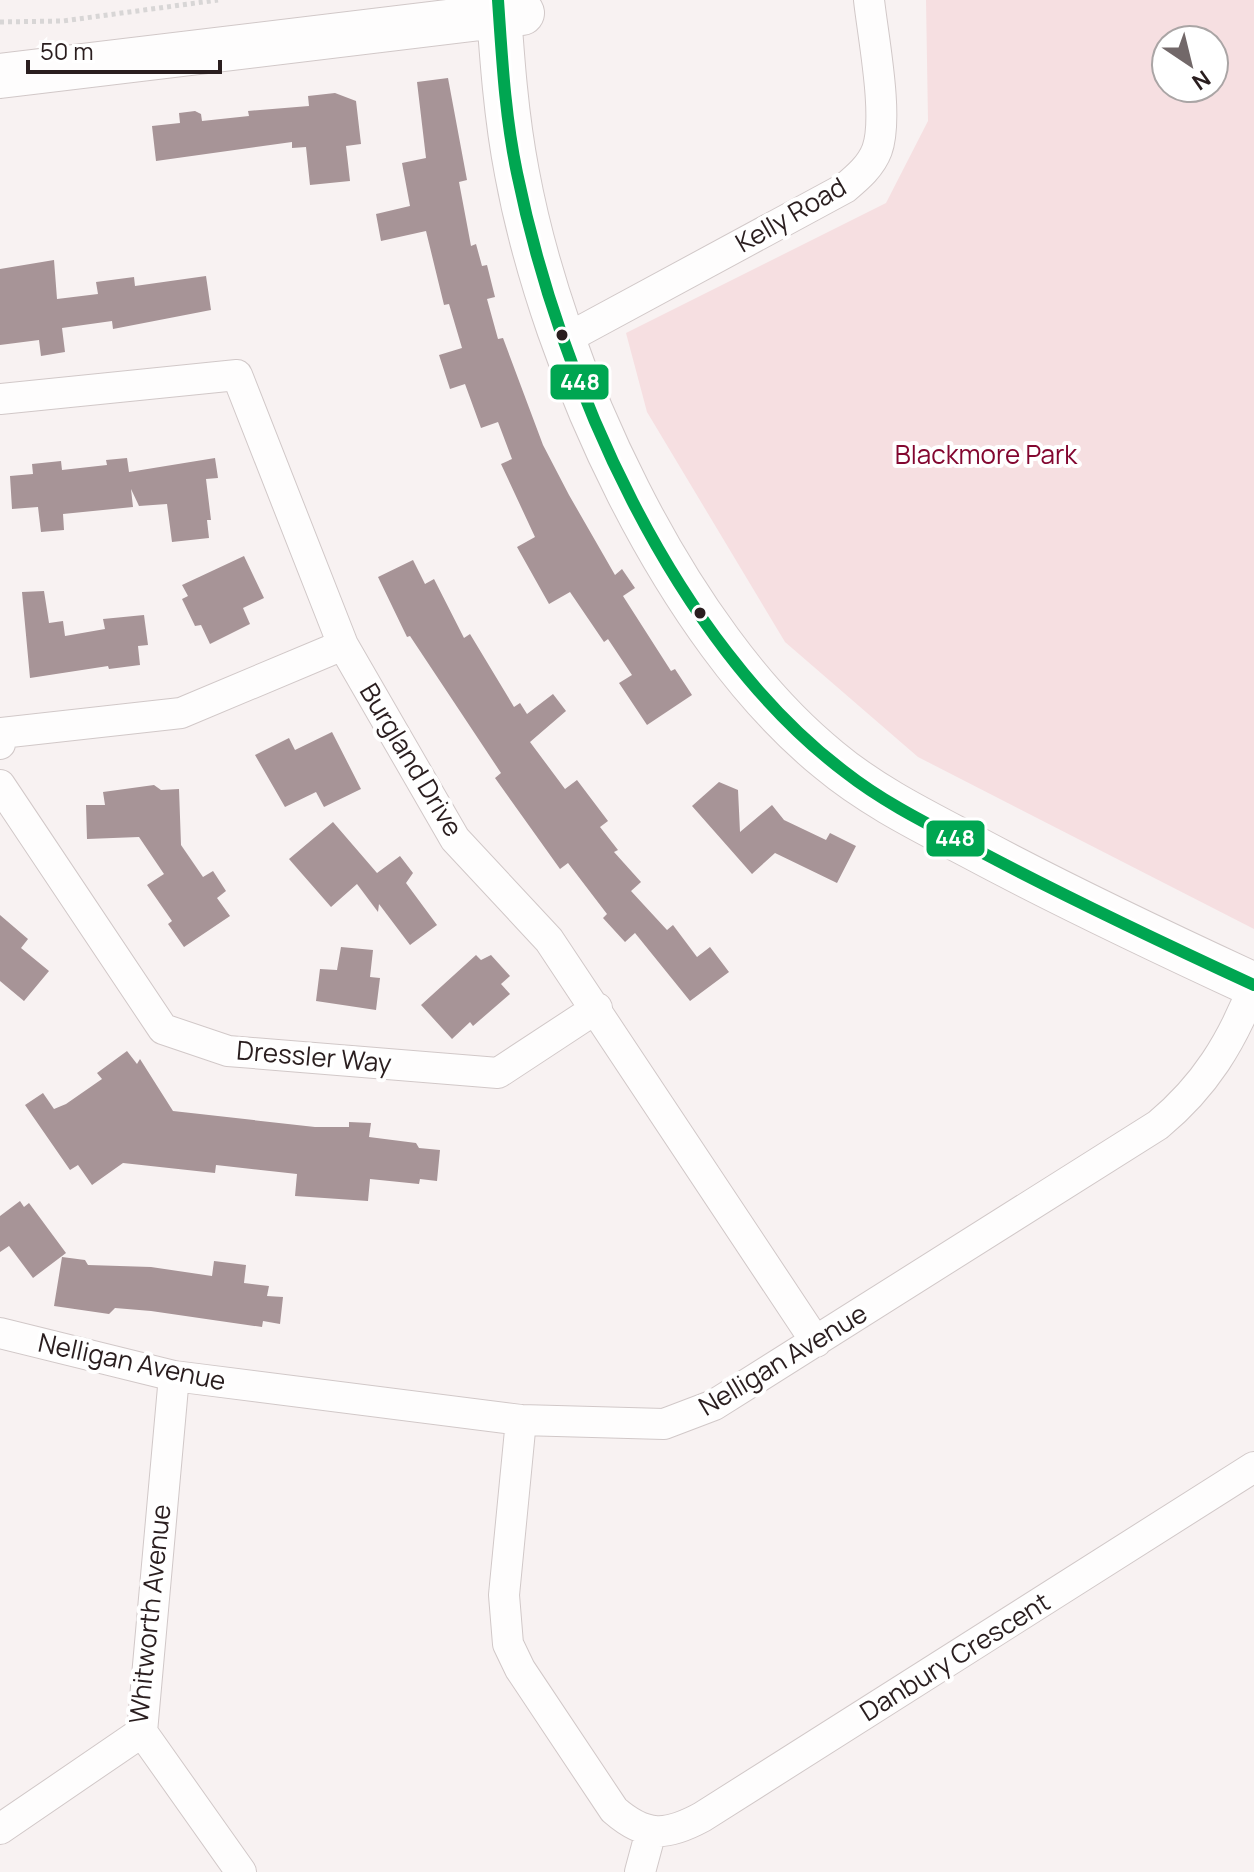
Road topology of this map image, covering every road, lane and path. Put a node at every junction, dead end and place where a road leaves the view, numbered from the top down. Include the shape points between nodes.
1 (218, 0) edge
2 (413, 0) edge
3 (869, 0) edge
4 (510, 8) edge
5 (0, 22) edge
6 (0, 50) edge
7 (0, 76) edge
8 (572, 336) junction
9 (0, 399) edge
10 (343, 645) junction
11 (0, 744) edge
12 (0, 785) edge
13 (1254, 962) edge
14 (1254, 985) edge
15 (597, 1008) junction
16 (0, 1333) edge
17 (816, 1342) junction
18 (174, 1376) junction
19 (521, 1420) junction
20 (1254, 1467) edge
21 (142, 1732) junction
22 (0, 1829) edge
23 (651, 1831) junction
24 (241, 1872) edge
25 (640, 1872) edge

1 - 5 path via 63,21
2 - 6 street via 242,25
3 - 8 street, Kelly Road via 882,126 865,171 845,188
4 - 7 street
4 - 8 street via 517,173
8 - 13 street via 604,386 692,556 759,656 821,724 911,788
8 - 14 street via 605,439 674,572 749,682 792,728 830,762 902,809 1078,903
9 - 10 street, Burgland Drive via 237,375
10 - 11 street via 181,713 1,733
10 - 15 street, Burgland Drive via 455,839 549,940
12 - 15 street, Dressler Way via 163,1029 228,1051 498,1073
14 - 17 street, Nelligan Avenue via 1219,1060 1158,1125
15 - 17 street, Burgland Drive
16 - 18 street, Nelligan Avenue
17 - 19 street, Nelligan Avenue via 714,1405 664,1424
18 - 19 street, Nelligan Avenue
18 - 21 street, Whitworth Avenue
19 - 23 street via 504,1595 508,1644 614,1810
20 - 23 street, Danbury Crescent via 702,1817 667,1832
21 - 22 street, Whitworth Avenue
21 - 24 street
23 - 25 street

